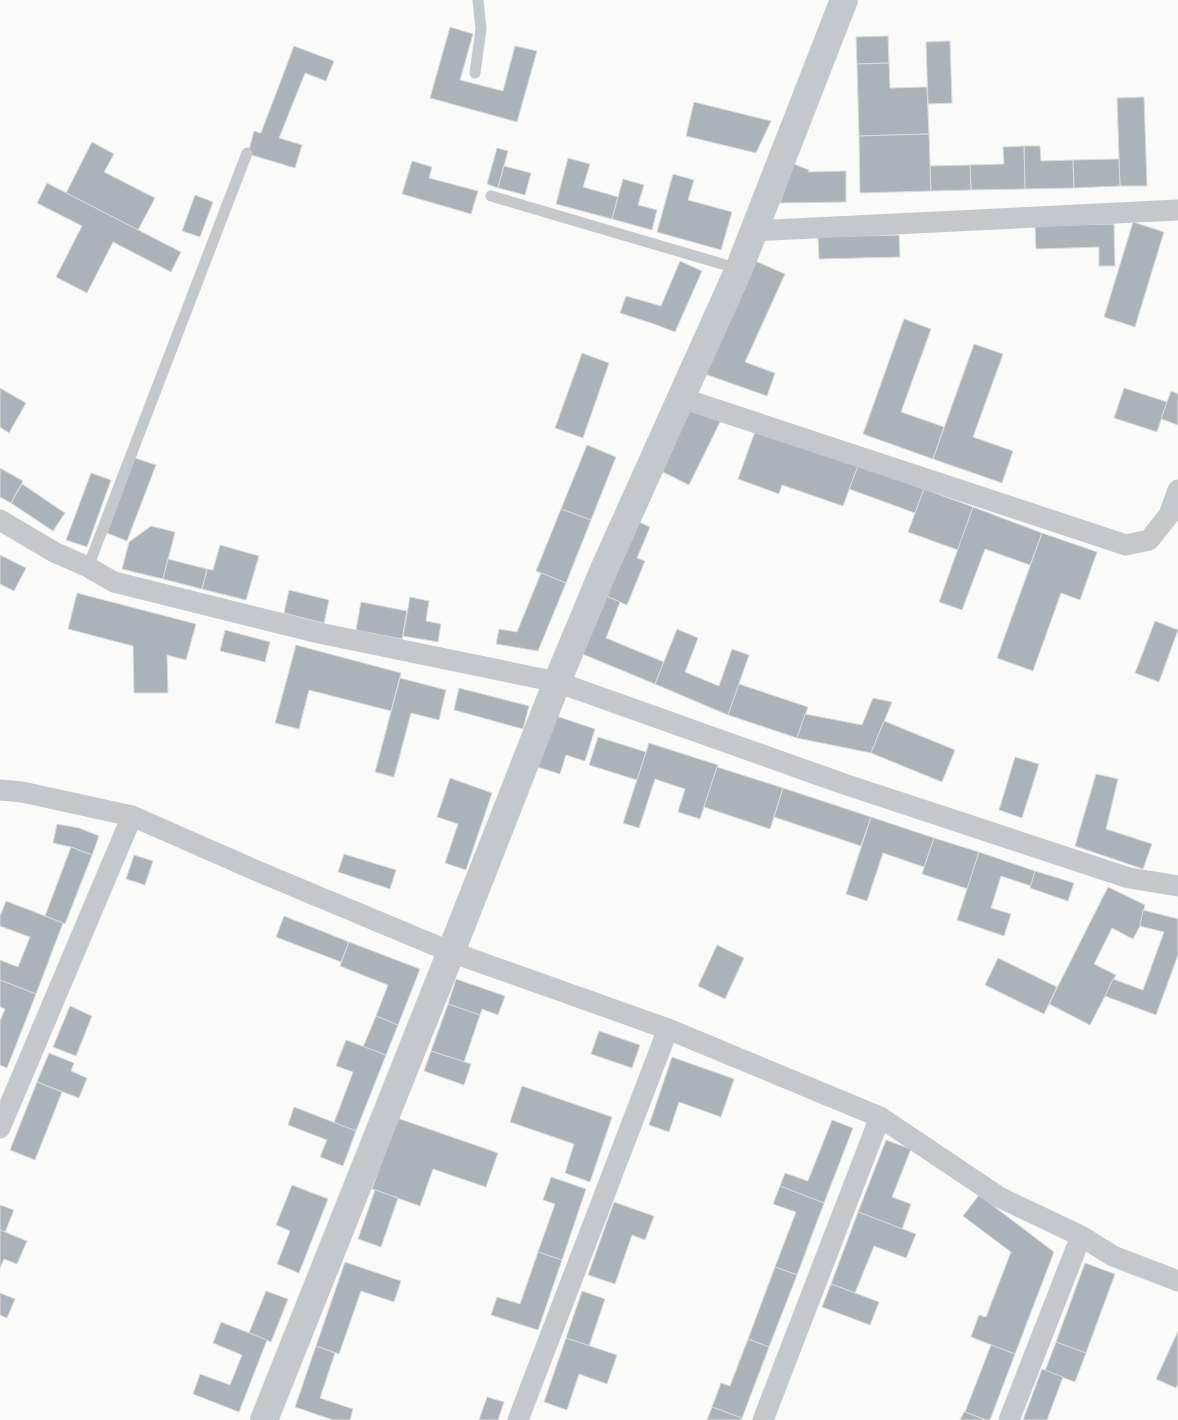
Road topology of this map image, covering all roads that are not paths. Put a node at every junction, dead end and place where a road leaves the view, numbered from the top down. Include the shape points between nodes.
1 (478, 0) edge
2 (844, 0) edge
3 (475, 73) dead end
4 (247, 154) dead end
5 (491, 196) dead end
6 (1178, 210) edge
7 (754, 231) junction
8 (739, 269) junction
9 (681, 398) junction
10 (1178, 490) edge
11 (0, 520) edge
12 (88, 567) junction
13 (557, 682) junction
14 (0, 790) edge
15 (132, 816) junction
16 (1178, 886) edge
17 (452, 952) junction
18 (668, 1029) junction
19 (880, 1117) junction
20 (0, 1128) edge
21 (1081, 1236) junction
22 (1178, 1281) edge
23 (264, 1420) edge
24 (518, 1420) edge
25 (763, 1420) edge
26 (1009, 1420) edge

1 - 3 lane via 481,29
2 - 7 street
4 - 12 lane
5 - 8 lane
6 - 7 street
7 - 8 street
8 - 9 street
9 - 10 street via 1126,545 1149,540 1169,516
9 - 13 street
11 - 12 street via 54,552
12 - 13 street via 114,582 309,631
13 - 16 street via 844,784 1129,878
13 - 17 street
14 - 15 street
15 - 17 street
15 - 20 street
17 - 18 street
17 - 23 street
18 - 19 street
18 - 24 street
19 - 21 street via 999,1197
19 - 25 street
21 - 22 street via 1114,1256
21 - 26 street

